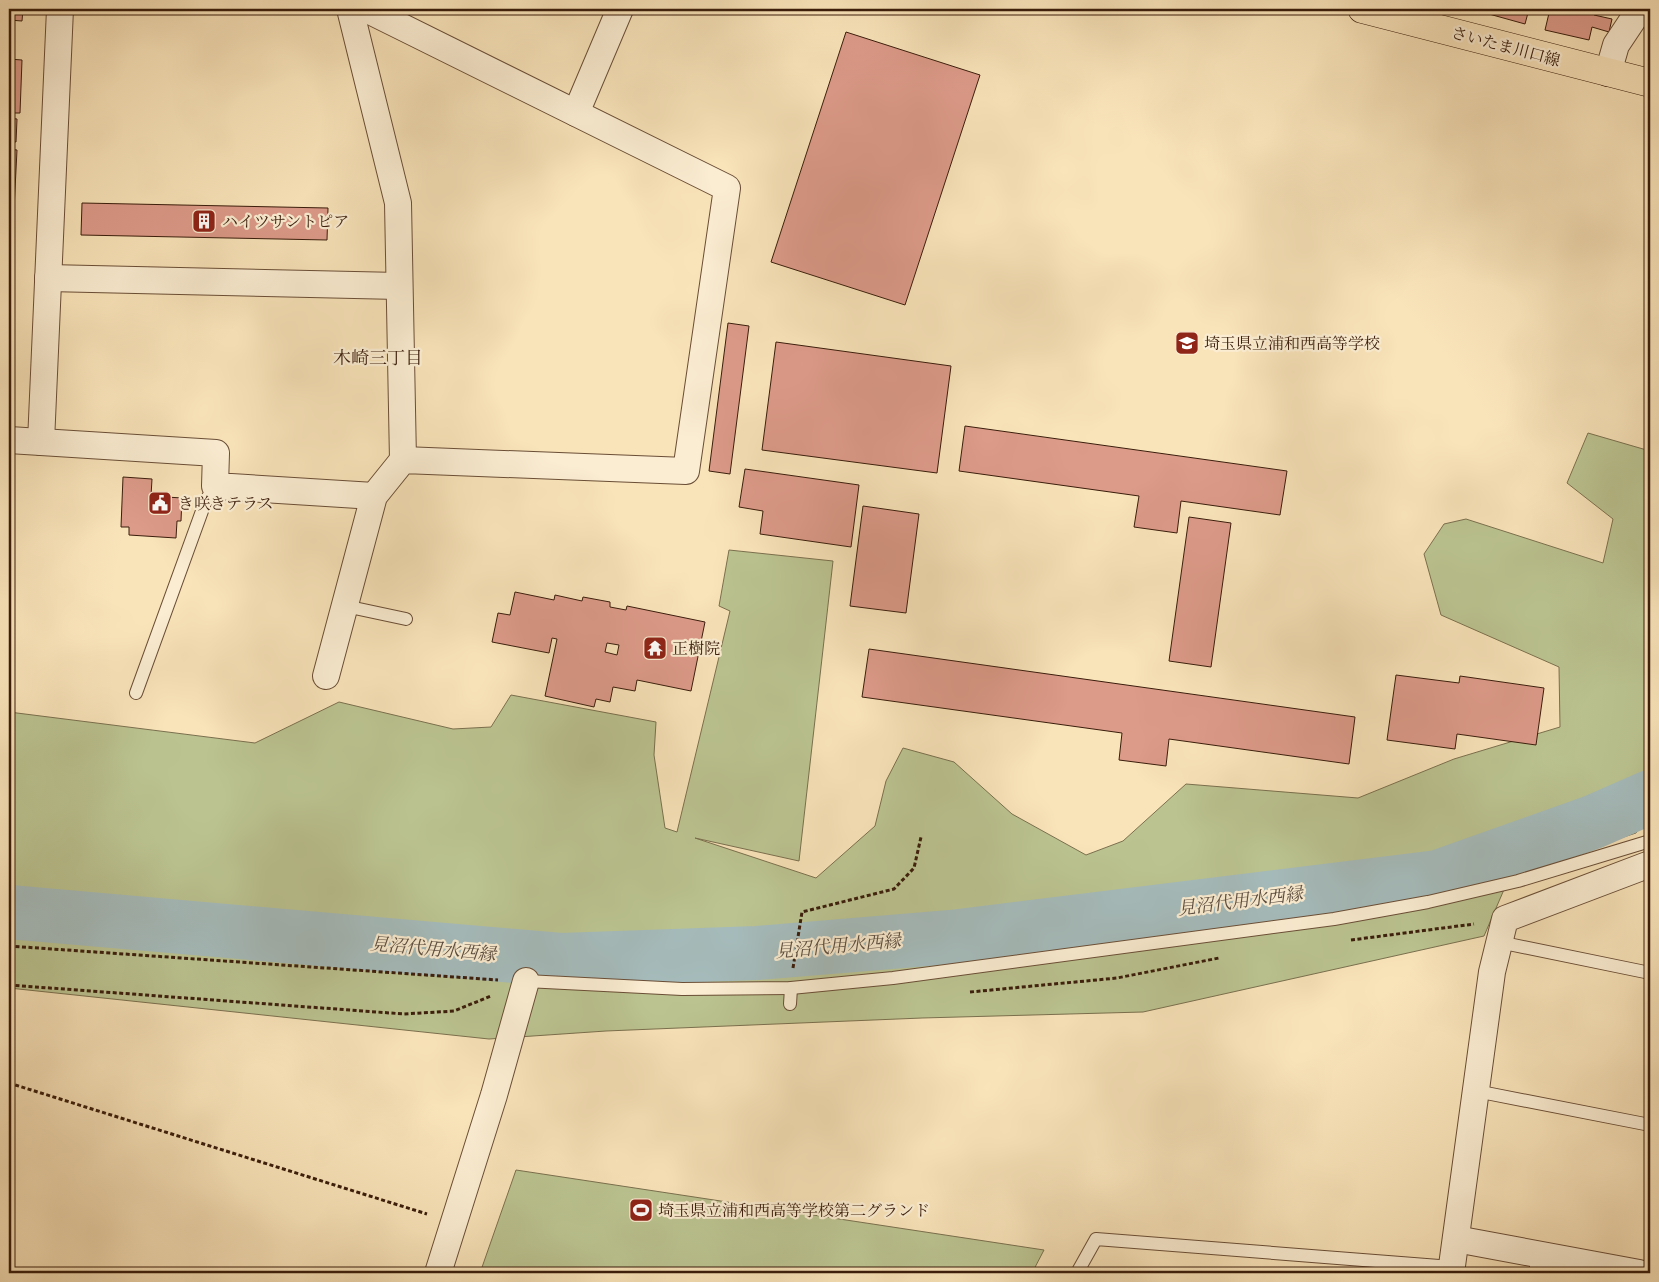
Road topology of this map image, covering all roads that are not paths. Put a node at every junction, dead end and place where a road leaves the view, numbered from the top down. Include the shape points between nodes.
1 (60, 9) edge
2 (350, 9) edge
3 (366, 9) edge
4 (620, 9) edge
5 (1362, 9) edge
6 (1640, 9) edge
7 (1608, 73) junction
8 (1650, 83) edge
9 (576, 113) junction
10 (48, 278) junction
11 (399, 286) junction
12 (9, 440) edge
13 (41, 442) junction
14 (403, 460) junction
15 (215, 486) junction
16 (374, 496) junction
17 (345, 606) junction
18 (406, 619) dead end
19 (326, 676) dead end
20 (136, 693) dead end
21 (1650, 841) edge
22 (1650, 864) edge
23 (1498, 942) junction
24 (1650, 973) edge
25 (526, 980) joint
26 (791, 988) junction
27 (790, 1004) dead end
28 (1476, 1090) junction
29 (1650, 1125) edge
30 (1456, 1239) junction
31 (1537, 1264) edge
32 (1452, 1270) edge
33 (438, 1273) edge
34 (1077, 1273) edge
35 (1639, 1273) edge

1 - 10 street
2 - 11 street via 398,203
3 - 9 street
4 - 9 street
5 - 7 main road, さいたま川口線
6 - 7 street via 1616,45
7 - 8 main road, さいたま川口線
9 - 14 street via 727,188 686,471
10 - 11 street
10 - 13 street
11 - 14 street
12 - 13 street
13 - 15 street via 216,453
14 - 16 street
15 - 16 street
15 - 20 lane via 206,500
16 - 17 street
17 - 18 lane
17 - 19 street
21 - 26 lane via 1518,881 1334,919
22 - 23 street via 1505,919
23 - 24 lane
23 - 28 street
25 - 26 lane via 682,989
25 - 33 street via 494,1096
26 - 27 lane
28 - 29 lane
28 - 30 street
30 - 31 street
30 - 32 street
31 - 35 street
32 - 34 lane via 1096,1240

